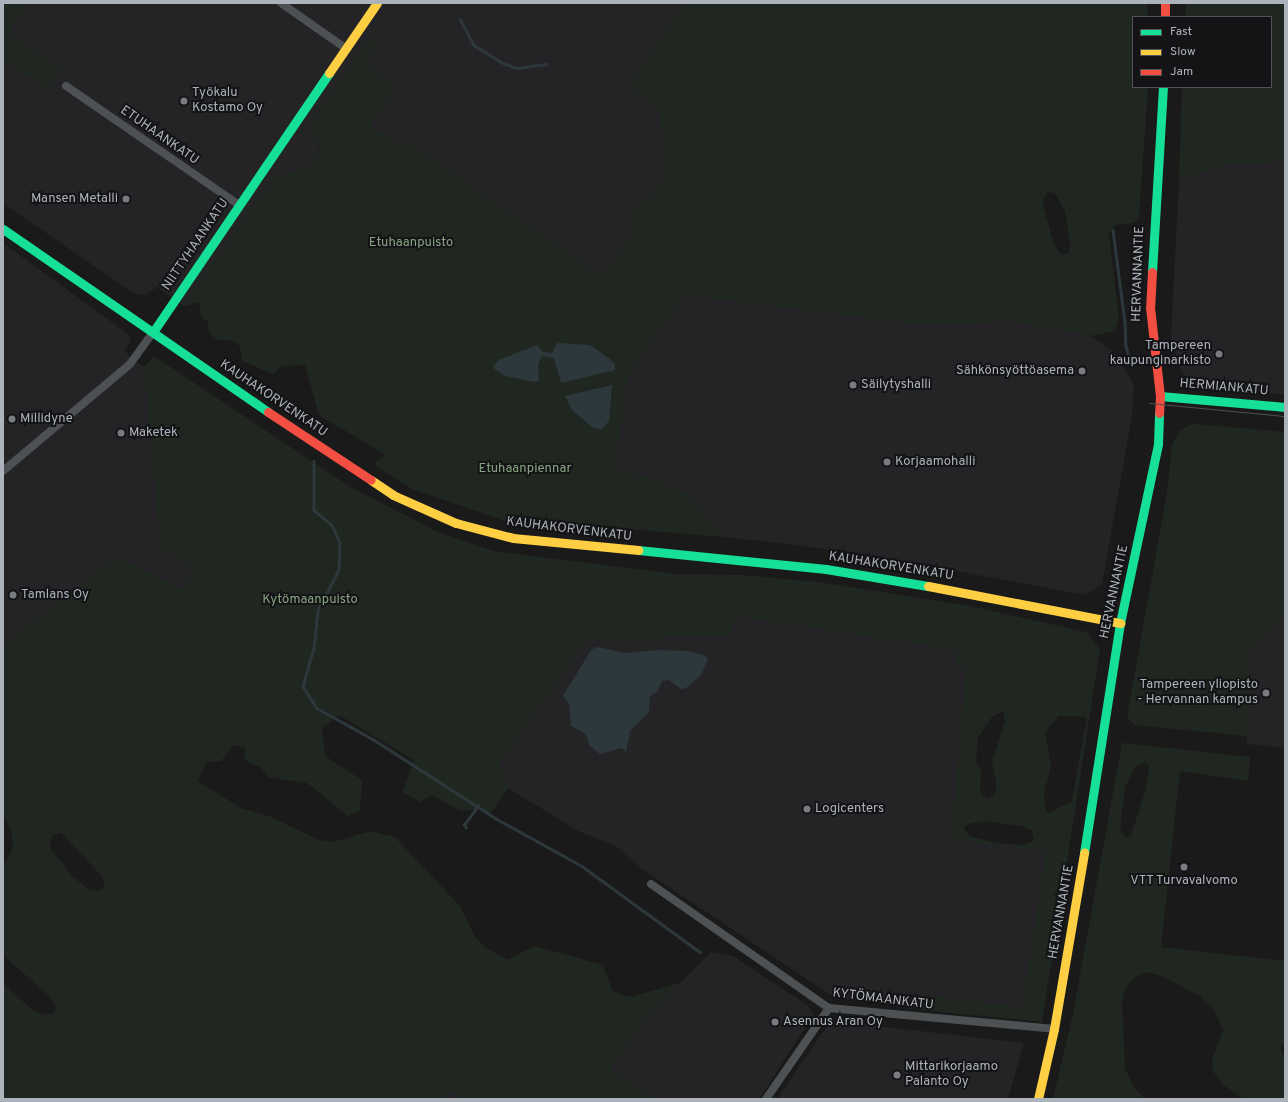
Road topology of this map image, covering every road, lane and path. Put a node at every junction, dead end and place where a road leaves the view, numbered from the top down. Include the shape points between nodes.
1 (281, 3) edge
2 (376, 3) edge
3 (1165, 3) edge
4 (1165, 16) edge
5 (345, 48) junction
6 (66, 86) dead end
7 (1163, 88) edge
8 (239, 205) junction
9 (3, 229) edge
10 (153, 332) junction
11 (1160, 396) junction
12 (1285, 407) edge
13 (3, 470) edge
14 (1120, 623) junction
15 (651, 884) dead end
16 (829, 1008) junction
17 (1054, 1029) junction
18 (766, 1099) edge
19 (1038, 1099) edge

1 - 5 street
2 - 5 street, NIITTYHAANKATU
3 - 4 street
5 - 8 street, NIITTYHAANKATU
6 - 8 street, ETUHAANKATU
7 - 11 street, HERVANNANTIE via 1150,307
8 - 10 street, NIITTYHAANKATU
9 - 10 street, KAUHAKORVENKATU
10 - 13 street, NIITTYHAANKATU via 130,364
10 - 14 street, KAUHAKORVENKATU via 393,495 456,523 513,538 833,570
11 - 12 street, HERMIANKATU
11 - 14 street, HERVANNANTIE via 1160,425 1155,463
14 - 17 street, HERVANNANTIE via 1091,822
15 - 16 street, KYTÖMAANKATU
16 - 17 street, KYTÖMAANKATU
16 - 18 street
17 - 19 street, HERVANNANTIE

